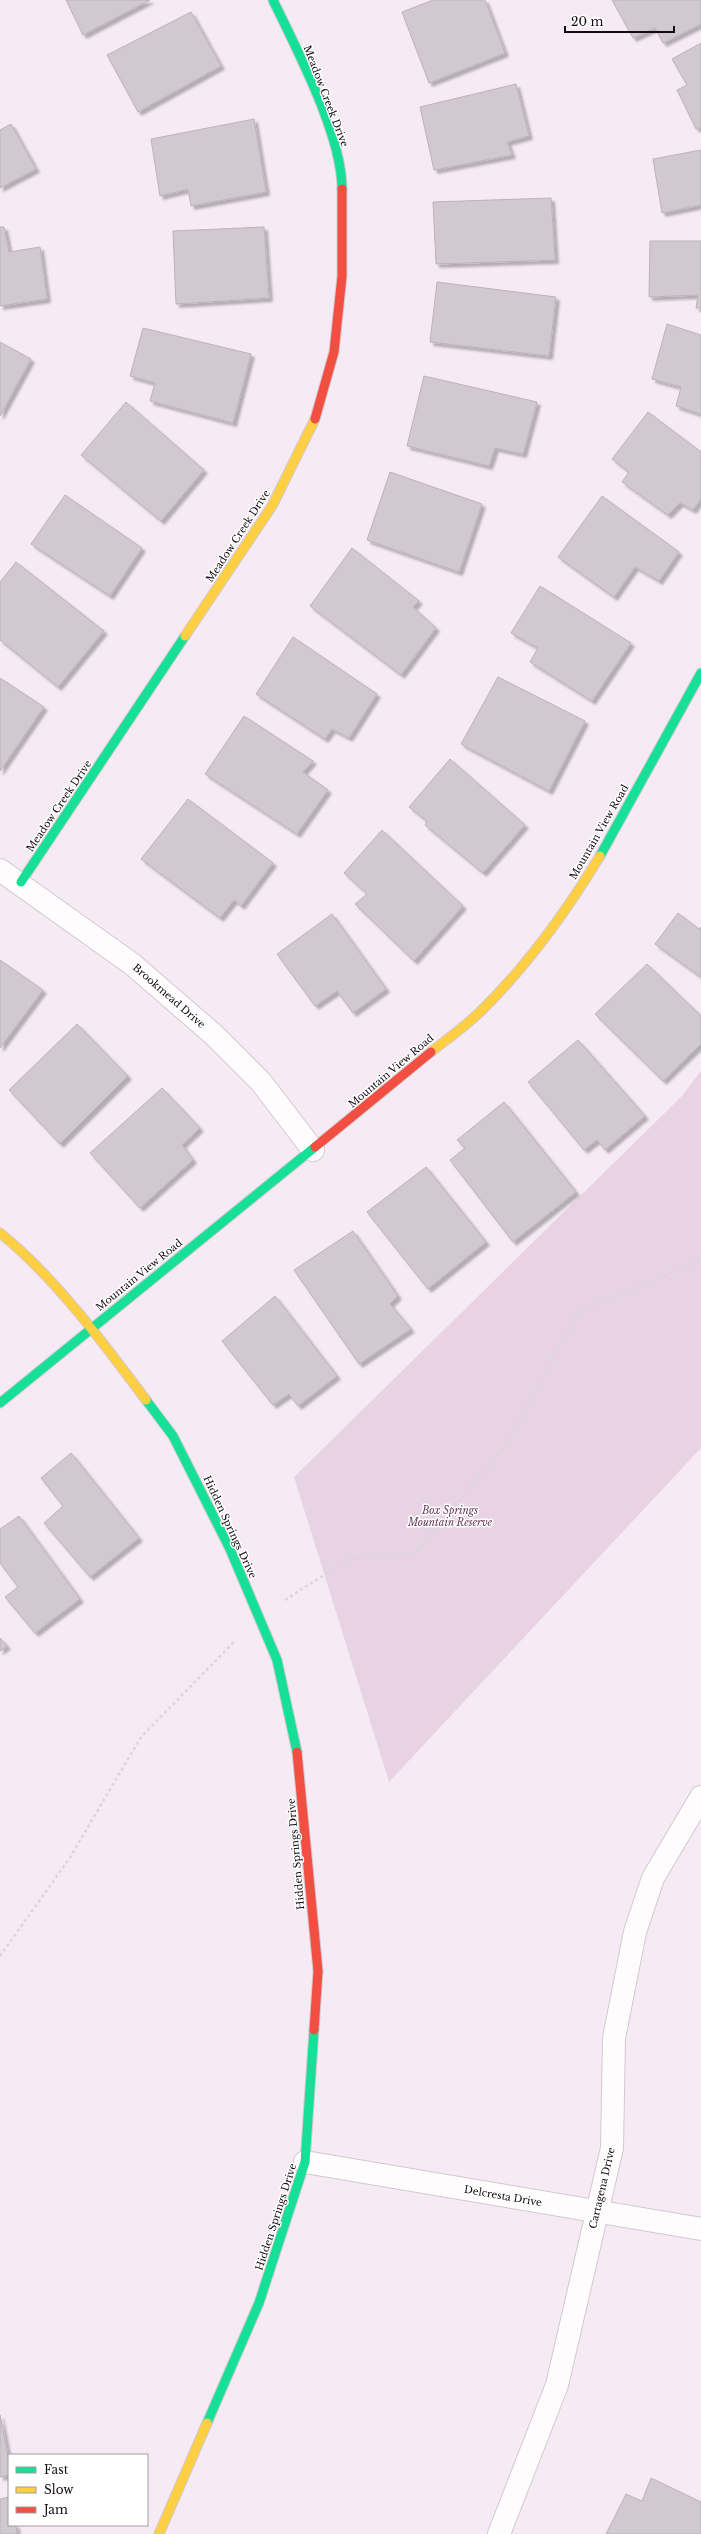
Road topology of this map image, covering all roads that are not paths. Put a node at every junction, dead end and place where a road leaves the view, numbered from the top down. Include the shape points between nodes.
1 (273, 0) edge
2 (701, 673) edge
3 (0, 870) edge
4 (21, 882) junction
5 (313, 1150) junction
6 (0, 1233) edge
7 (91, 1327) junction
8 (0, 1403) edge
9 (701, 1796) edge
10 (305, 2162) junction
11 (597, 2212) junction
12 (701, 2228) edge
13 (159, 2534) edge
14 (499, 2534) edge

1 - 4 street, Meadow Creek Drive via 308,75 335,145 342,182 342,276 334,352 312,428 272,506
2 - 5 street, Mountain View Road via 605,847 567,908 521,969 480,1012
3 - 4 street, Brookmead Drive
4 - 5 street, Brookmead Drive via 132,964 214,1035 261,1082
5 - 7 street, Mountain View Road
6 - 7 street, Hidden Springs Drive
7 - 8 street, Mountain View Road
7 - 10 street, Hidden Springs Drive via 173,1436 230,1549 277,1660 299,1764 318,1971
9 - 11 street, Cartagena Drive via 653,1878 635,1932 614,2038 612,2148
10 - 11 street, Delcresta Drive
10 - 13 street, Hidden Springs Drive via 259,2303
11 - 12 street, Delcresta Drive
11 - 14 street, Cartagena Drive via 558,2385

